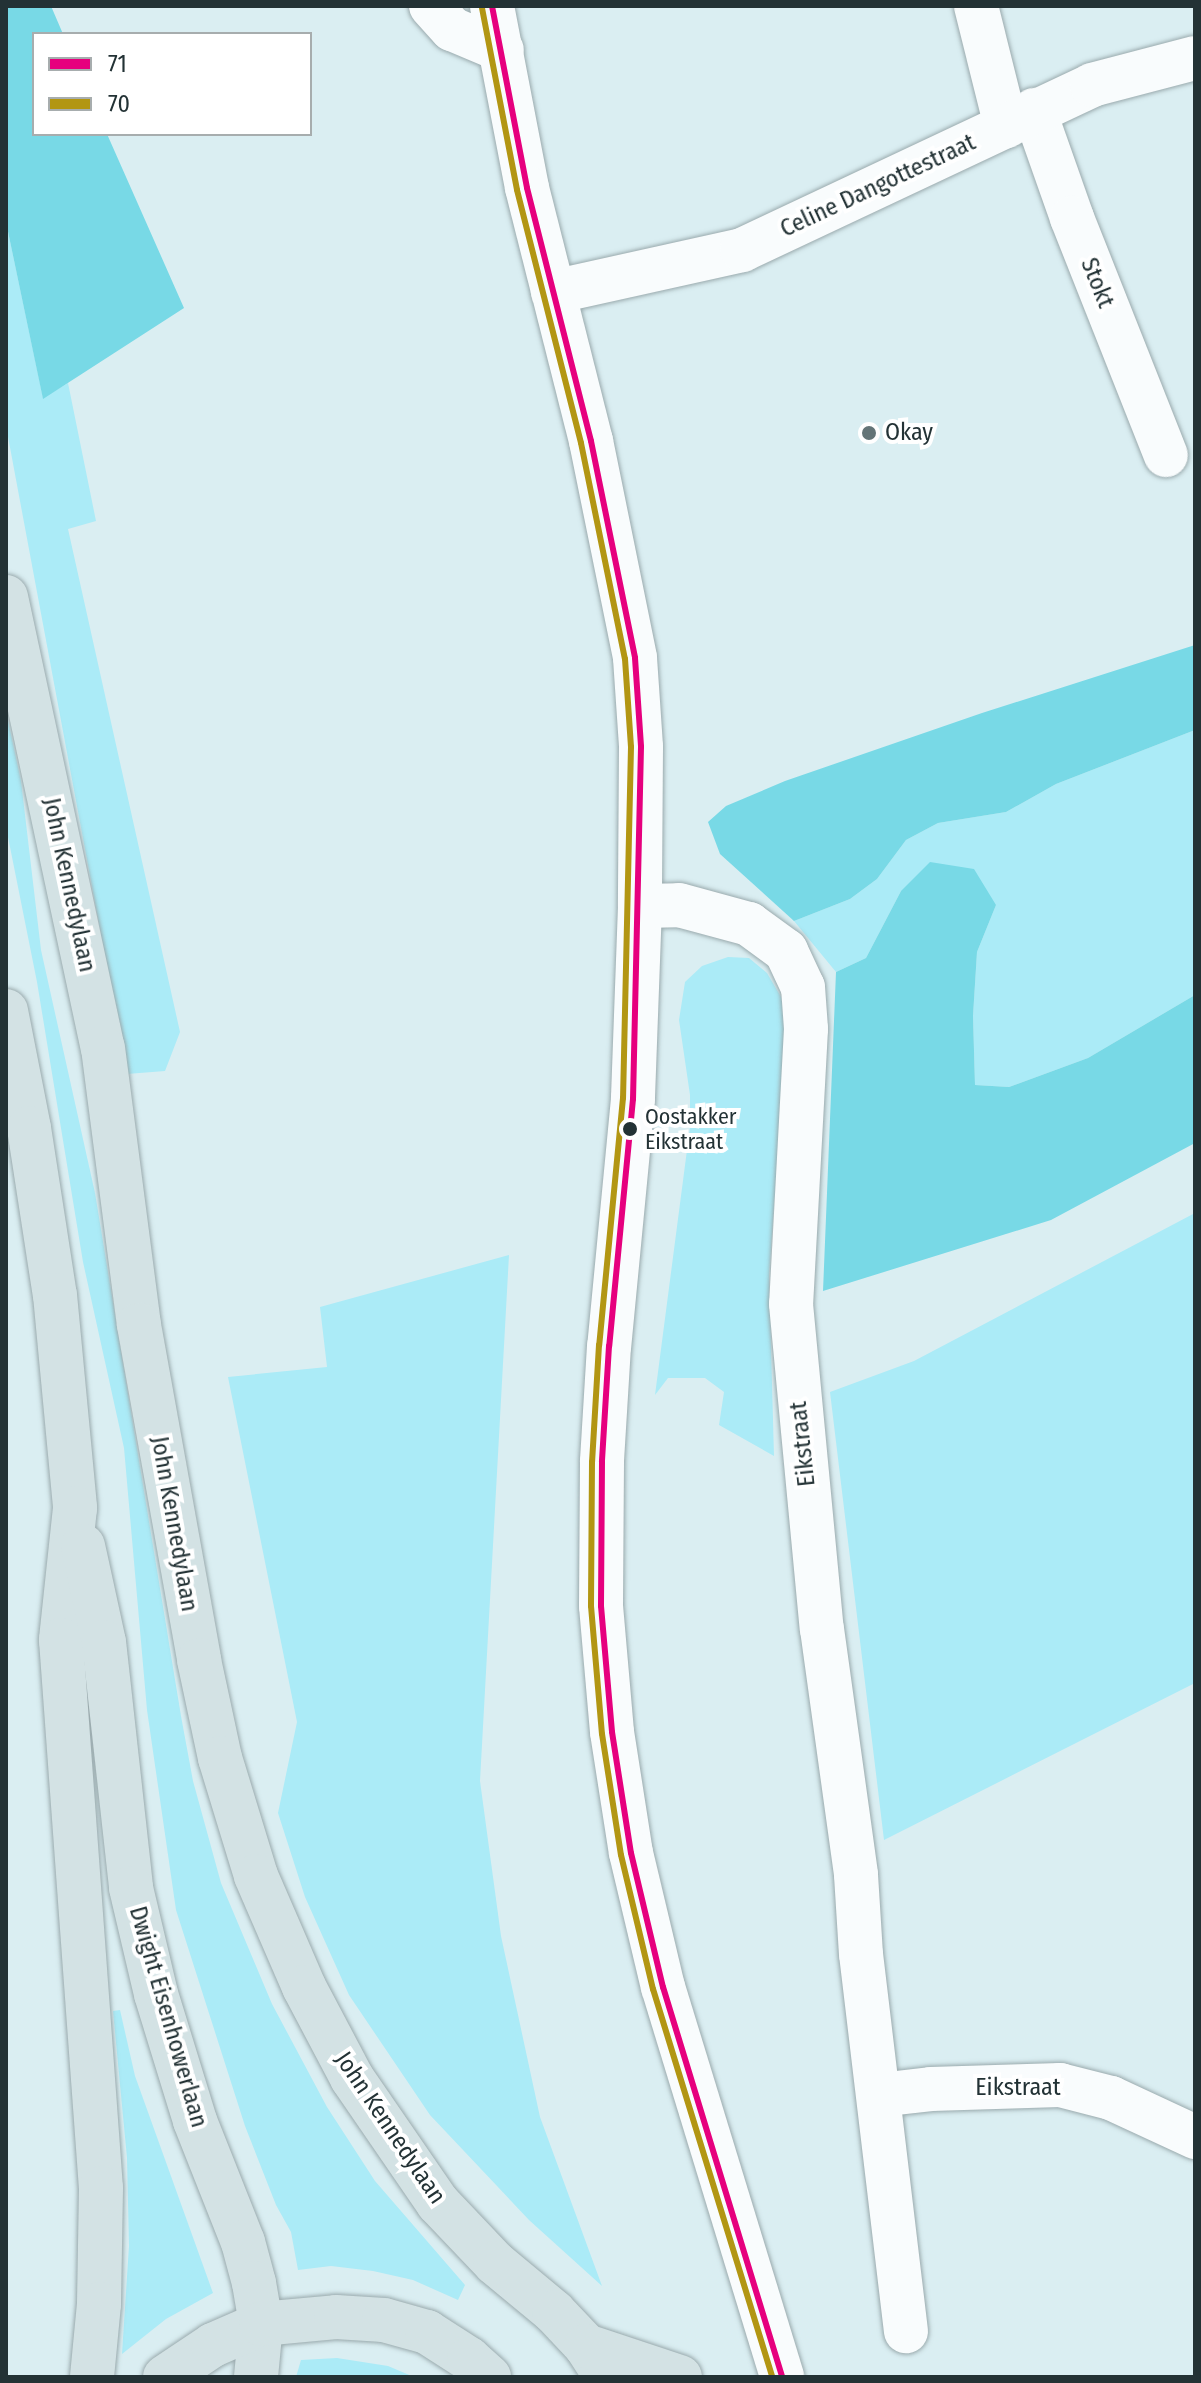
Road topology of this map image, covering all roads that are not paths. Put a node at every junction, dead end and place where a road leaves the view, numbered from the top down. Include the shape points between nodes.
1 (431, 6) edge
2 (492, 6) edge
3 (976, 6) edge
4 (502, 50) junction
5 (1195, 58) edge
6 (1020, 118) junction
7 (553, 292) junction
8 (1166, 455) dead end
9 (6, 597) edge
10 (640, 906) junction
11 (6, 1011) edge
12 (75, 1508) junction
13 (879, 2095) junction
14 (1195, 2137) edge
15 (261, 2324) junction
16 (906, 2331) dead end
17 (596, 2361) edge
18 (92, 2377) edge
19 (165, 2377) edge
20 (256, 2377) edge
21 (489, 2377) edge
22 (680, 2377) edge
23 (782, 2377) edge

1 - 4 street via 452,29
2 - 4 street
3 - 6 street, Stokt
4 - 7 street
5 - 6 street, Celine Dangottestraat via 1092,85
6 - 7 street, Celine Dangottestraat via 742,250
6 - 8 street, Stokt via 1072,218
7 - 10 street via 591,441 635,658 641,747
9 - 17 highway, John Kennedylaan via 103,1048 139,1325 199,1660 220,1758 256,1876 304,1987 352,2078 438,2203 495,2263 554,2312
10 - 13 street, Eikstraat via 679,905 749,924 786,951 803,987 806,1029 791,1304 821,1615
10 - 23 street via 633,1099 607,1374 601,1606 612,1732 631,1853 663,1987
11 - 12 highway via 55,1295
12 - 15 highway, Dwight Eisenhowerlaan via 104,1642 131,1888 156,1994 195,2121 243,2242
12 - 18 highway via 61,1640 101,2188
13 - 14 street, Eikstraat via 1060,2085 1111,2098
13 - 16 street, Eikstraat
15 - 19 highway via 213,2345
15 - 20 highway, Dwight Eisenhowerlaan
15 - 21 highway via 301,2318 384,2320 427,2332
17 - 22 highway, John Kennedylaan

